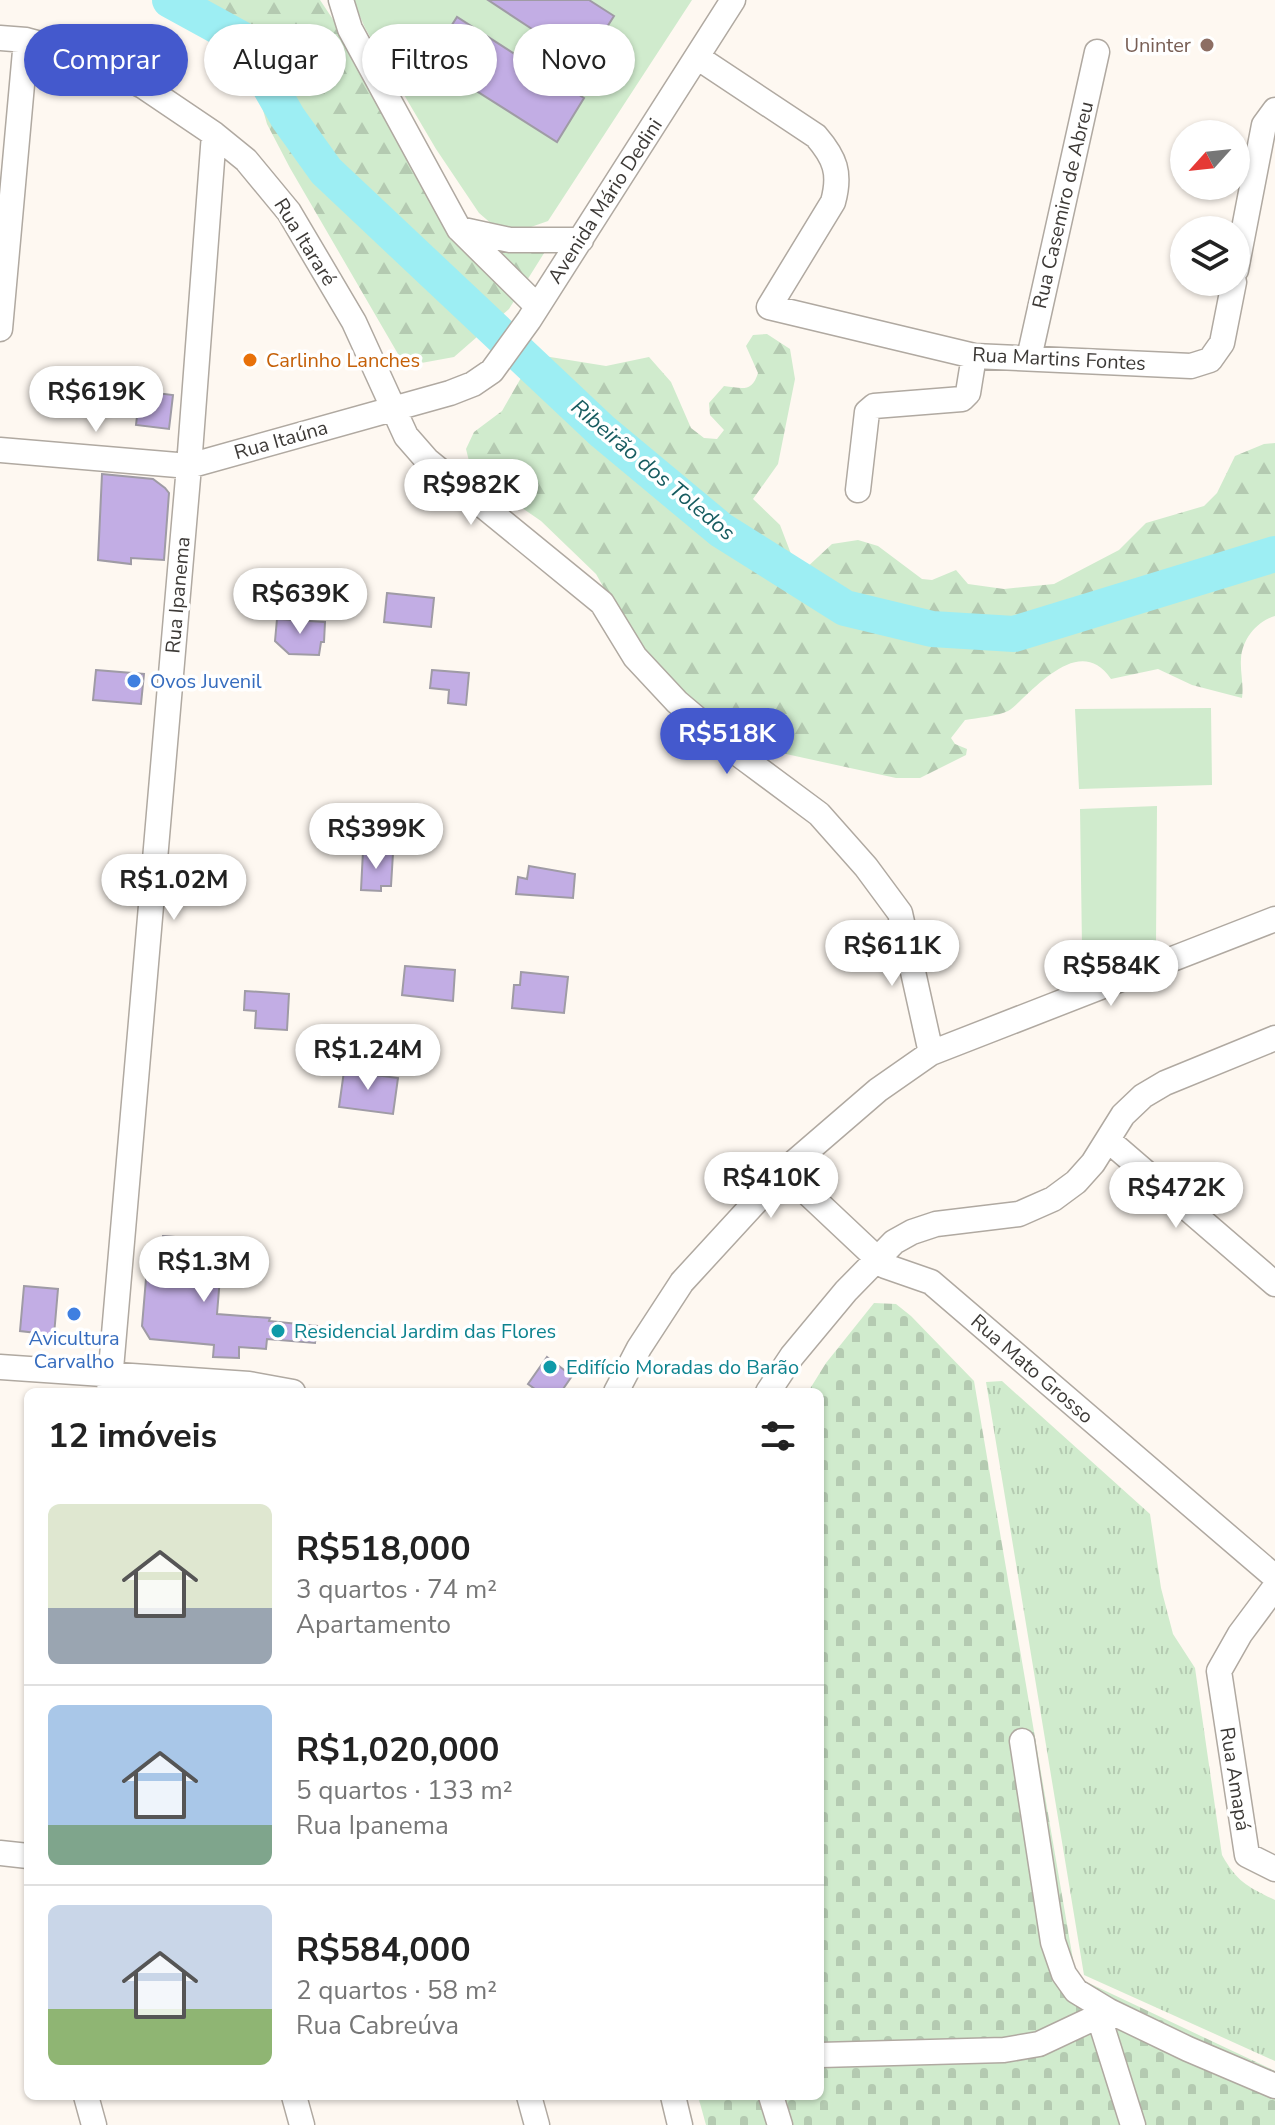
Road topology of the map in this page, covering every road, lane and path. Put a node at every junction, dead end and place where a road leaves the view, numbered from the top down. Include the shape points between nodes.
1 (341, 0) edge
2 (733, 0) edge
3 (0, 38) edge
4 (24, 40) edge
5 (1097, 52) dead end
6 (697, 57) junction
7 (24, 62) edge
8 (158, 96) edge
9 (1275, 110) edge
10 (214, 134) junction
11 (1246, 216) edge
12 (459, 229) junction
13 (581, 240) junction
14 (1231, 296) edge
15 (533, 313) junction
16 (0, 329) edge
17 (974, 356) junction
18 (1029, 358) junction
19 (392, 409) junction
20 (0, 450) edge
21 (189, 466) junction
22 (858, 490) dead end
23 (1275, 919) edge
24 (1275, 1038) edge
25 (931, 1053) junction
26 (1108, 1140) junction
27 (784, 1171) junction
28 (877, 1260) junction
29 (1275, 1284) edge
30 (0, 1367) edge
31 (110, 1384) edge
32 (271, 1388) edge
33 (618, 1388) edge
34 (771, 1388) edge
35 (1275, 1577) edge
36 (1275, 1587) edge
37 (1022, 1741) dead end
38 (0, 1853) edge
39 (24, 1856) edge
40 (1275, 1869) edge
41 (1104, 2014) junction
42 (824, 2055) edge
43 (1275, 2086) edge
44 (87, 2100) edge
45 (295, 2100) edge
46 (530, 2100) edge
47 (674, 2100) edge
48 (772, 2100) edge
49 (94, 2125) edge
50 (302, 2125) edge
51 (537, 2125) edge
52 (680, 2125) edge
53 (780, 2125) edge
54 (1133, 2125) edge

1 - 12 street via 350,29
2 - 6 street, Avenida Mário Dedini
3 - 4 street, Rua Itararé
5 - 18 street, Rua Casemiro de Abreu
6 - 13 street, Avenida Mário Dedini
6 - 17 street, Rua Martins Fontes via 816,136 835,168 833,202 769,307
7 - 16 street
8 - 10 street, Rua Itararé
9 - 11 street via 1264,125
10 - 19 street, Rua Itararé via 246,160 289,212 354,322
10 - 21 street, Rua Ipanema
12 - 13 street via 521,241
12 - 15 street
13 - 15 street, Avenida Mário Dedini
14 - 18 street, Rua Martins Fontes via 1222,343 1210,360 1191,366
15 - 19 street, Rua Itaúna via 492,371 473,384
17 - 18 street, Rua Martins Fontes
17 - 22 street via 968,393 962,399 874,406 867,412
19 - 21 street, Rua Itaúna
19 - 25 street, Rua Itararé via 427,460 602,603 635,657 677,702 819,814 866,867 900,913
20 - 21 street, Rua Itaúna
21 - 31 street, Rua Ipanema
23 - 25 street
24 - 26 street via 1143,1096
25 - 27 street via 878,1090
26 - 28 street via 1076,1182 1053,1199 1019,1214 912,1232
26 - 29 street
27 - 28 street, Rua Mato Grosso
27 - 33 street via 682,1282
28 - 34 street via 792,1356
28 - 35 street, Rua Mato Grosso via 931,1282
30 - 31 street
31 - 32 street
36 - 40 street, Rua Amapá via 1219,1671 1247,1855
37 - 41 street via 1053,1942 1076,1991
38 - 39 street
41 - 42 street via 1039,2044 1004,2050
41 - 43 street
41 - 54 street
44 - 49 street
45 - 50 street
46 - 51 street
47 - 52 street
48 - 53 street

